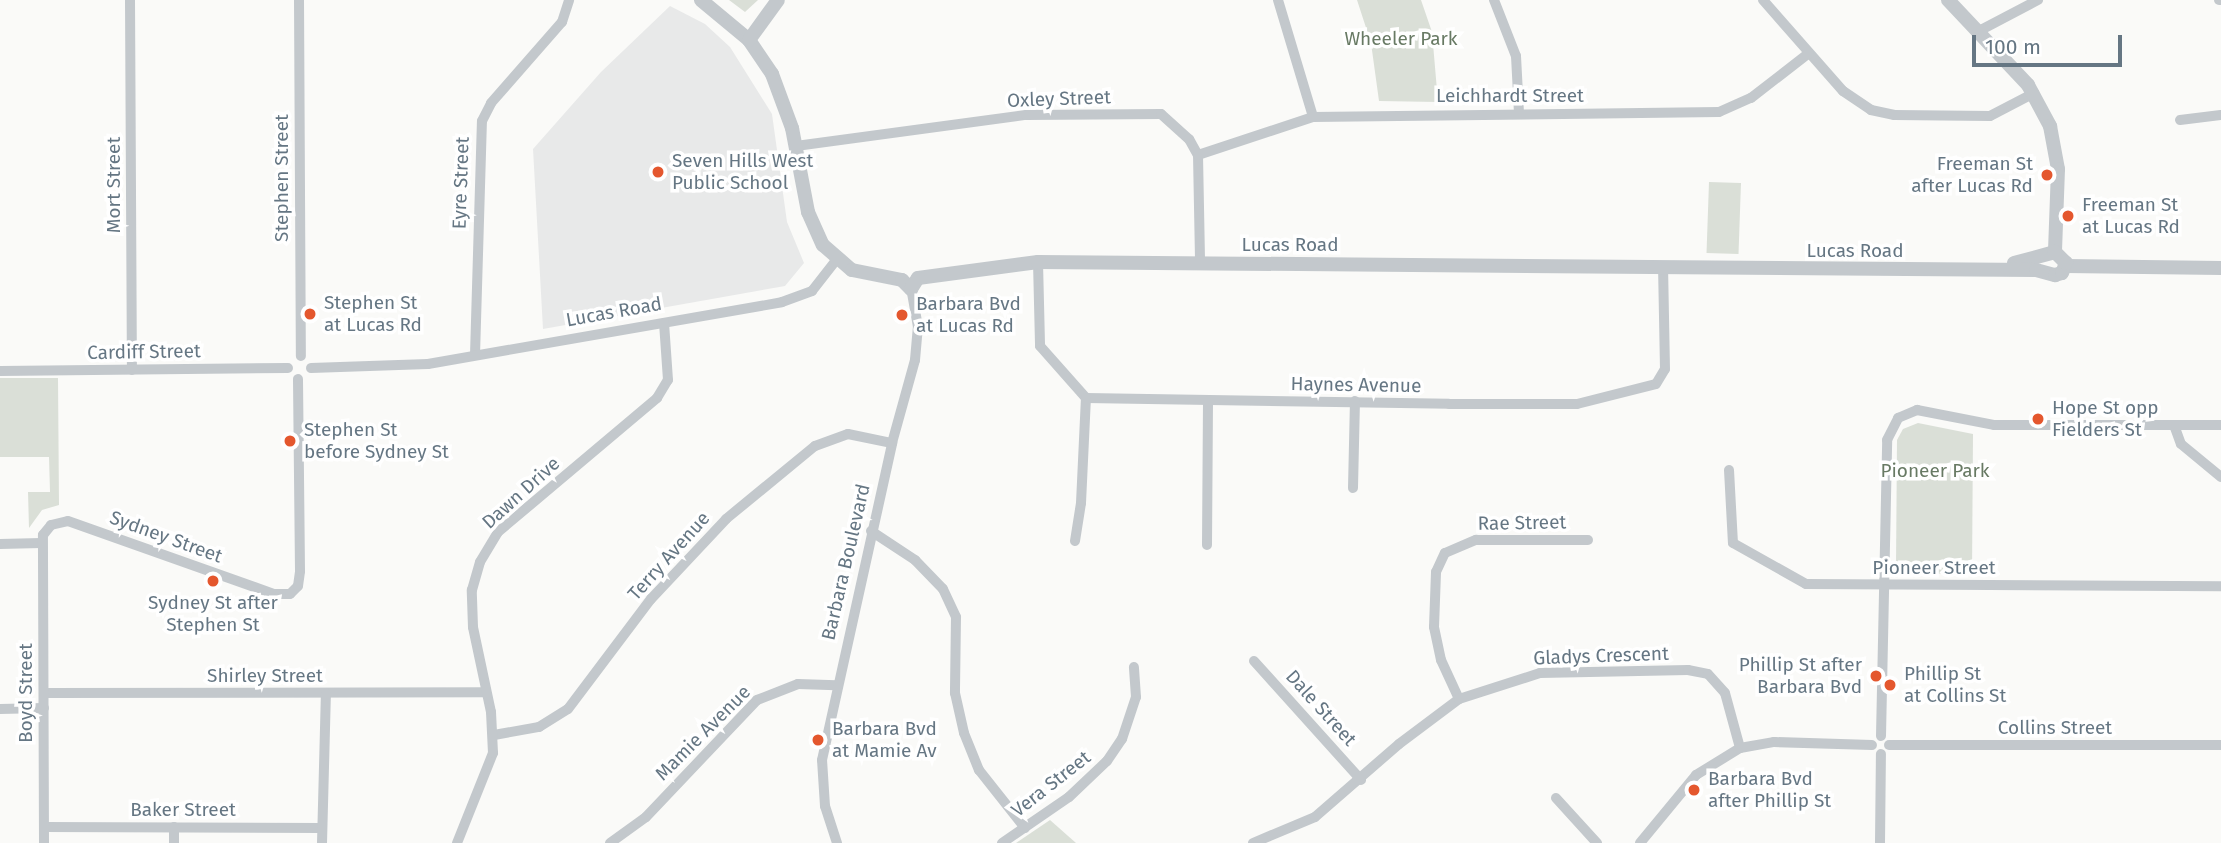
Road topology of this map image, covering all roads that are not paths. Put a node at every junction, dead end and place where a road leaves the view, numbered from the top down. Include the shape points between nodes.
1 (130, 0) edge
2 (299, 0) edge
3 (569, 0) edge
4 (701, 0) edge
5 (778, 0) edge
6 (1278, 0) edge
7 (1494, 0) edge
8 (1763, 0) edge
9 (1948, 0) edge
10 (2038, 0) edge
11 (1977, 32) junction
12 (749, 40) junction
13 (1809, 53) junction
14 (2034, 93) junction
15 (1519, 114) junction
16 (2221, 115) edge
17 (1313, 117) junction
18 (2180, 120) dead end
19 (796, 146) junction
20 (1198, 155) junction
21 (836, 260) junction
22 (2049, 261) junction
23 (1038, 262) junction
24 (1200, 264) junction
25 (1663, 267) junction
26 (2221, 268) edge
27 (910, 283) junction
28 (664, 323) junction
29 (475, 355) junction
30 (300, 356) junction
31 (288, 368) junction
32 (311, 368) junction
33 (132, 370) junction
34 (0, 371) edge
35 (299, 379) junction
36 (1086, 398) junction
37 (1209, 401) junction
38 (1355, 401) junction
39 (2174, 425) junction
40 (2221, 425) edge
41 (892, 443) junction
42 (1729, 470) dead end
43 (2221, 477) edge
44 (1353, 488) dead end
45 (872, 531) junction
46 (1588, 540) dead end
47 (1075, 541) dead end
48 (41, 543) junction
49 (0, 544) edge
50 (1207, 545) dead end
51 (1883, 585) junction
52 (2221, 586) edge
53 (1254, 661) dead end
54 (1134, 667) dead end
55 (836, 685) junction
56 (486, 692) junction
57 (44, 693) junction
58 (326, 694) junction
59 (1459, 699) junction
60 (44, 708) junction
61 (0, 709) edge
62 (494, 735) junction
63 (1885, 741) junction
64 (1871, 745) junction
65 (2221, 745) edge
66 (1740, 748) junction
67 (1881, 754) junction
68 (1361, 780) junction
69 (1556, 798) dead end
70 (44, 827) junction
71 (174, 827) junction
72 (322, 828) junction
73 (1025, 828) junction
74 (44, 843) edge
75 (174, 843) edge
76 (322, 843) edge
77 (457, 843) edge
78 (610, 843) edge
79 (837, 843) edge
80 (1002, 843) edge
81 (1254, 843) edge
82 (1597, 843) edge
83 (1640, 843) edge
84 (1880, 843) edge

1 - 33 street, Mort Street
2 - 30 street, Stephen Street
3 - 29 street, Eyre Street via 562,22 491,103 480,132
4 - 12 street
5 - 12 street
6 - 17 street
7 - 15 street via 1516,56
8 - 13 street
9 - 11 street
10 - 11 street
11 - 14 street
12 - 19 street via 777,84
13 - 14 street via 1852,99 1883,113 1990,116
13 - 15 street, Leichhardt Street via 1751,98 1719,113
14 - 22 street via 2054,144
15 - 17 street, Leichhardt Street
16 - 18 street
17 - 20 street, Leichhardt Street
19 - 20 street, Oxley Street via 1026,116 1161,114 1189,139
19 - 21 street via 808,212 823,245
20 - 24 street
21 - 27 street, Lucas Road via 862,274
21 - 28 street, Lucas Road via 804,296
22 - 25 street, Lucas Road
22 - 26 street via 2064,257 2066,266
23 - 24 street, Lucas Road
23 - 27 street, Lucas Road
23 - 36 street via 1040,346
24 - 25 street, Lucas Road
25 - 38 street, Haynes Avenue via 1665,369 1650,387 1577,404
27 - 41 street, Barbara Boulevard via 917,340
28 - 29 street, Lucas Road
28 - 56 street, Dawn Drive via 668,380 657,398 498,532 480,562 472,590 473,627
29 - 32 street, Lucas Road via 407,367
30 - 31 street via 290,361
30 - 32 street
31 - 33 street, Cardiff Street
31 - 35 street
32 - 35 street
33 - 34 street, Cardiff Street
35 - 48 street, Sydney Street via 300,571 298,586 290,594 274,594 68,521 51,525
36 - 37 street, Haynes Avenue
36 - 47 street
37 - 38 street, Haynes Avenue
37 - 50 street
38 - 44 street
39 - 40 street
39 - 43 street via 2181,444
39 - 51 street via 1994,425 1917,410 1898,418 1886,440
41 - 45 street, Barbara Boulevard
41 - 62 street, Terry Avenue via 848,434 815,446 726,519 651,598 568,709 539,727
42 - 51 street, Pioneer Street via 1730,538 1738,547 1806,584
45 - 55 street, Barbara Boulevard
45 - 73 street via 915,559 943,589 956,617 955,693 964,733 979,770
46 - 59 street, Rae Street via 1476,540 1445,553 1436,572 1434,626 1441,660
48 - 49 street
48 - 57 street, Boyd Street
51 - 52 street, Pioneer Street
51 - 63 street
53 - 68 street, Dale Street
54 - 73 street, Vera Street via 1136,697 1112,755 1069,797
55 - 78 street, Mamie Avenue via 798,684 757,700 646,817
55 - 79 street, Barbara Boulevard via 822,769 825,806
56 - 58 street, Shirley Street
56 - 62 street, Dawn Drive
57 - 58 street, Shirley Street
57 - 60 street, Boyd Street
58 - 72 street
59 - 66 street, Gladys Crescent via 1539,673 1700,671 1716,678 1725,693
59 - 68 street, Gladys Crescent via 1399,744
60 - 61 street
60 - 70 street, Boyd Street
62 - 77 street, Dawn Drive via 489,770
63 - 64 street
63 - 65 street, Collins Street
63 - 67 street
64 - 66 street via 1774,742
64 - 67 street
66 - 83 street via 1696,775
67 - 84 street
68 - 81 street, Gladys Crescent via 1301,826
69 - 82 street
70 - 71 street, Baker Street
70 - 74 street, Boyd Street
71 - 72 street, Baker Street
71 - 75 street
72 - 76 street
73 - 80 street, Vera Street

